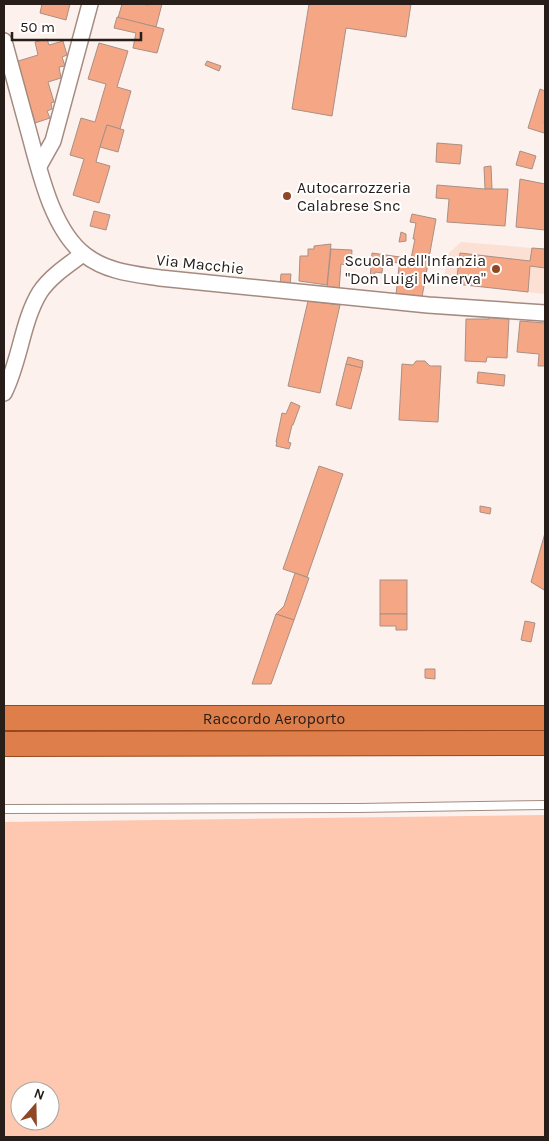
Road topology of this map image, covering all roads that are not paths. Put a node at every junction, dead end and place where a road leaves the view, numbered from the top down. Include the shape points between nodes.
1 (90, 4) edge
2 (4, 41) edge
3 (39, 166) junction
4 (83, 254) junction
5 (545, 313) edge
6 (4, 393) edge
7 (4, 718) edge
8 (545, 718) edge
9 (545, 743) edge
10 (4, 744) edge
11 (545, 805) edge
12 (4, 809) edge

1 - 3 street via 53,141
2 - 3 street, Via Macchie
3 - 4 street, Via Macchie via 56,217
4 - 5 street, Via Macchie via 105,267 160,278 428,305
4 - 6 street via 52,278 40,292
7 - 8 highway, Raccordo Aeroporto
9 - 10 highway, Raccordo Aeroporto
11 - 12 lane

